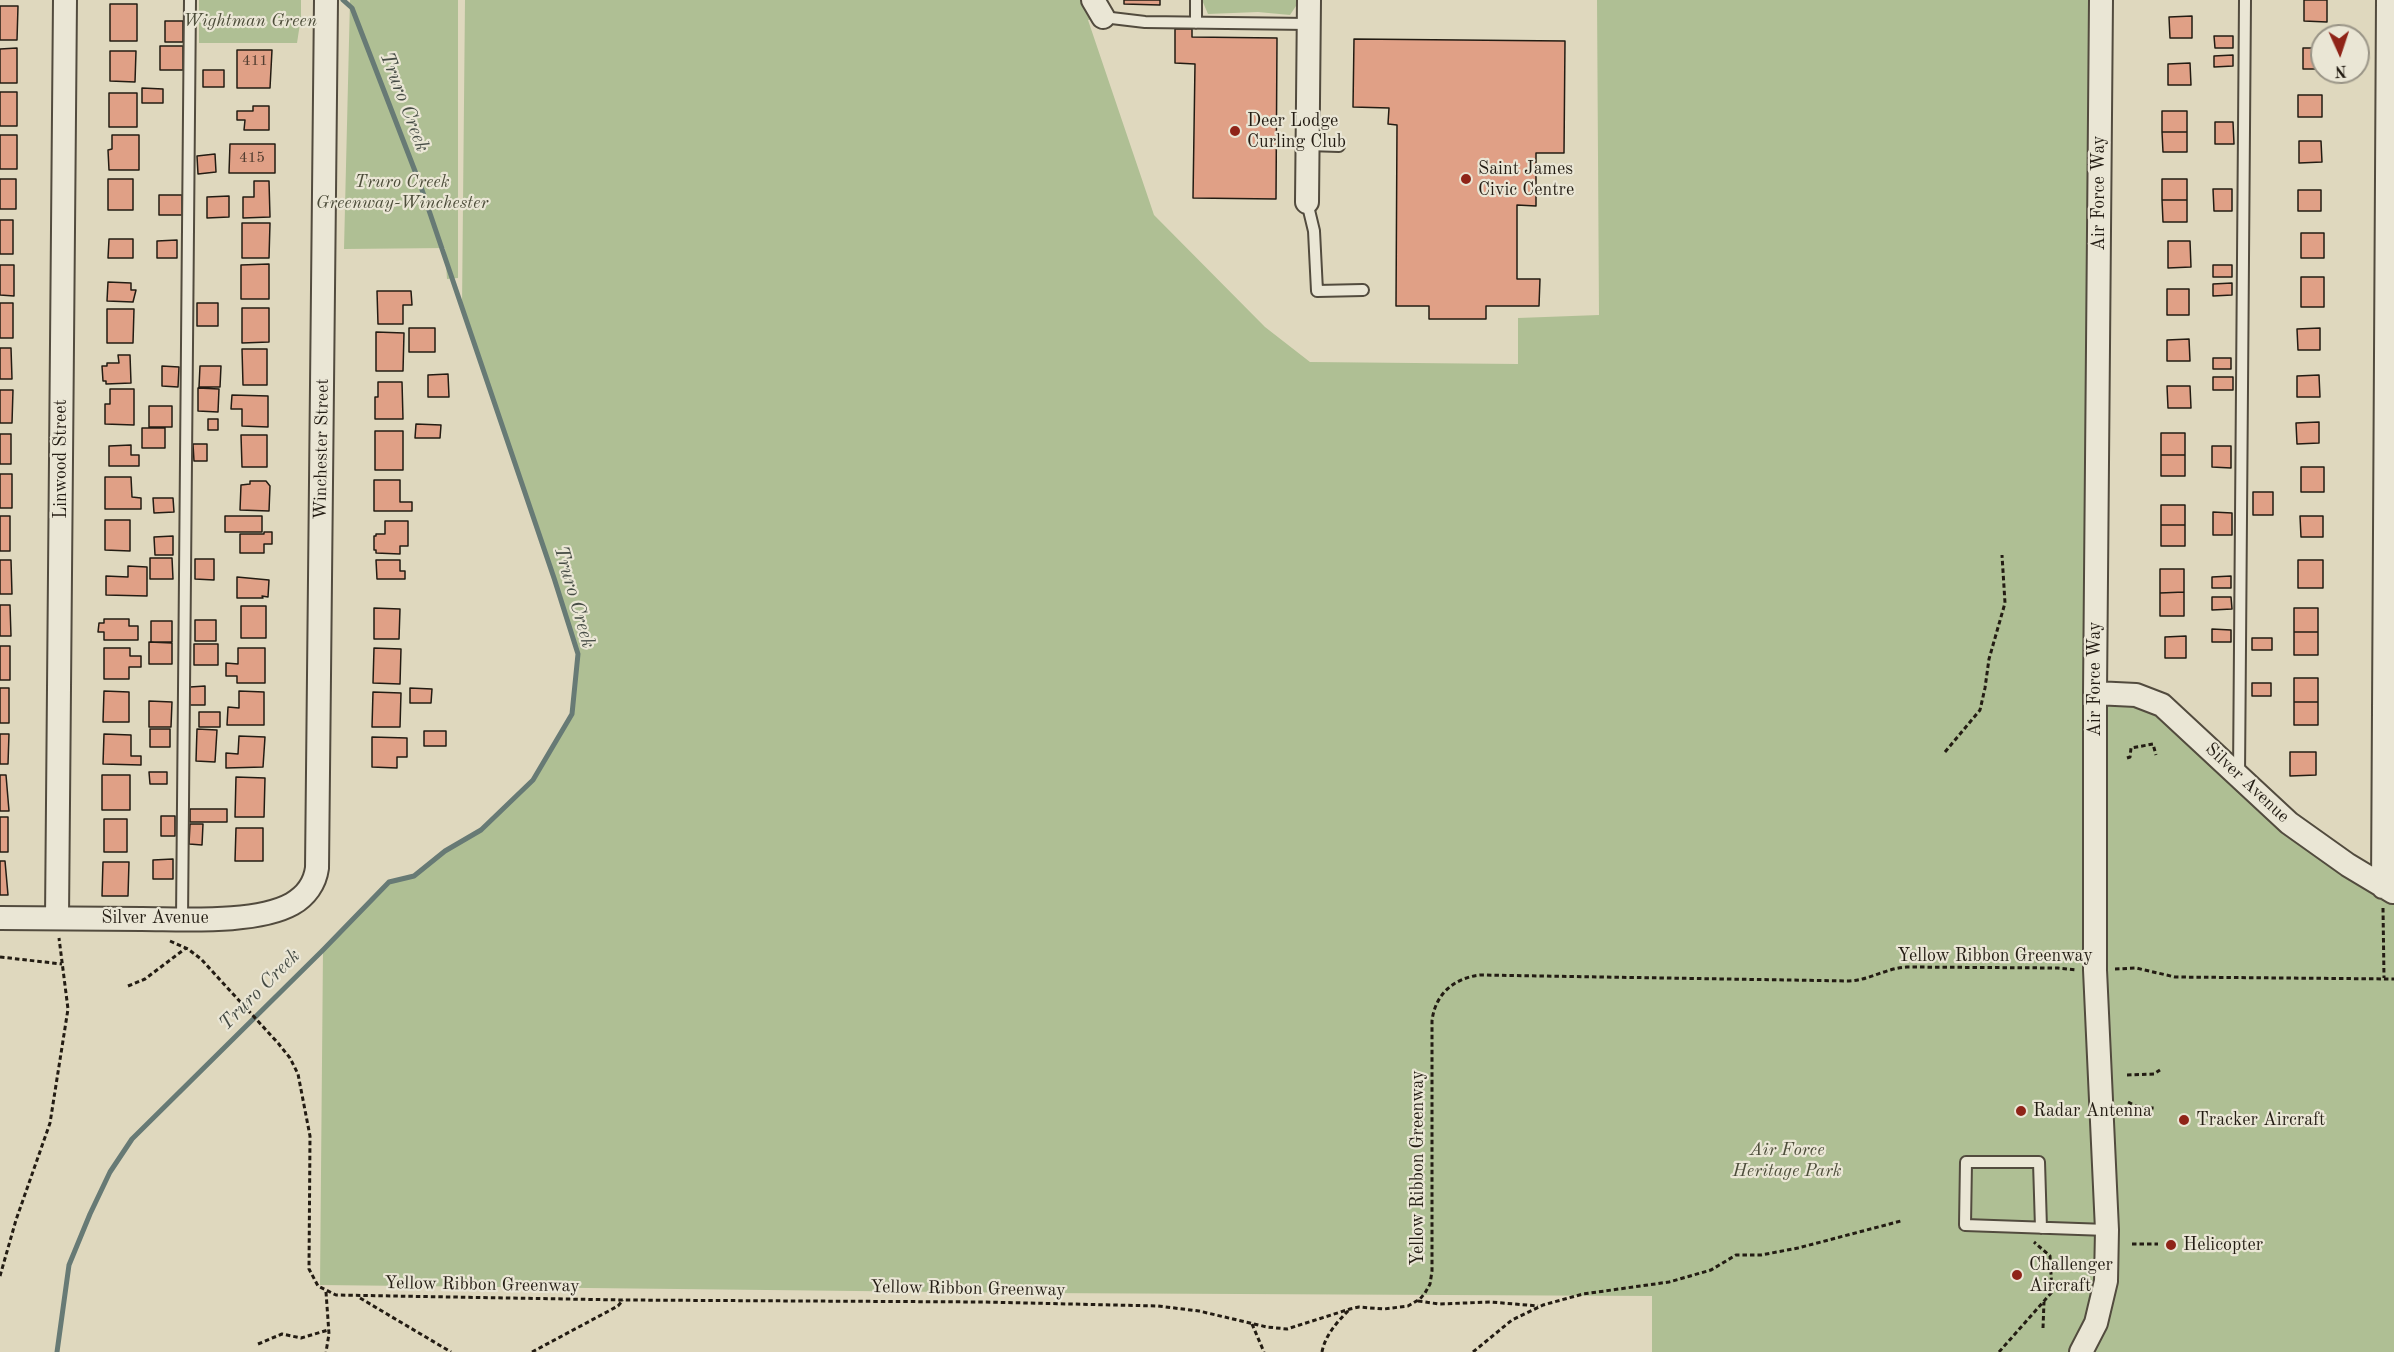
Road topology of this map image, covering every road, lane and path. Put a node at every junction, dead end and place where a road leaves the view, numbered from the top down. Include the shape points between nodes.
1 (65, 0) edge
2 (190, 0) edge
3 (326, 0) edge
4 (1196, 0) edge
5 (1309, 0) edge
6 (2101, 0) edge
7 (2245, 0) edge
8 (2388, 0) edge
9 (1098, 8) edge
10 (1196, 23) junction
11 (1309, 24) junction
12 (1308, 146) junction
13 (1339, 146) dead end
14 (1307, 202) joint
15 (1363, 290) dead end
16 (2002, 555) dead end
17 (2095, 693) junction
18 (1945, 752) dead end
19 (2156, 755) dead end
20 (2127, 758) dead end
21 (2239, 778) junction
22 (2388, 890) edge
23 (304, 895) joint
24 (0, 918) edge
25 (57, 918) junction
26 (182, 919) junction
27 (162, 939) dead end
28 (186, 948) junction
29 (0, 957) edge
30 (62, 964) junction
31 (2095, 970) junction
32 (2384, 978) junction
33 (2394, 979) edge
34 (128, 986) dead end
35 (2160, 1070) dead end
36 (2127, 1075) dead end
37 (2128, 1101) dead end
38 (2156, 1108) dead end
39 (1901, 1221) dead end
40 (2041, 1228) junction
41 (2107, 1230) junction
42 (2034, 1242) dead end
43 (2132, 1244) dead end
44 (2158, 1244) dead end
45 (0, 1276) edge
46 (326, 1292) junction
47 (359, 1297) junction
48 (623, 1300) junction
49 (2044, 1300) junction
50 (1417, 1301) junction
51 (1540, 1306) junction
52 (1350, 1309) junction
53 (1252, 1324) junction
54 (2043, 1328) dead end
55 (328, 1330) junction
56 (258, 1344) dead end
57 (326, 1352) edge
58 (451, 1352) edge
59 (532, 1352) edge
60 (1264, 1352) edge
61 (1322, 1352) edge
62 (1473, 1352) edge
63 (1999, 1352) edge
64 (2081, 1352) edge

1 - 25 street, Linwood Street
2 - 26 lane
3 - 23 street, Winchester Street via 317,868 315,880
4 - 10 lane
5 - 11 street
6 - 17 street, Air Force Way
7 - 21 lane
8 - 22 street
9 - 10 lane via 1145,22
10 - 11 lane
11 - 12 street
12 - 13 lane
12 - 14 street
14 - 15 lane via 1314,231 1317,291
16 - 18 path via 2005,603 1989,658 1980,710
17 - 21 street, Silver Avenue via 2136,694 2162,705
17 - 31 street, Air Force Way
19 - 20 path via 2153,744 2131,748
21 - 22 street, Silver Avenue via 2306,836
22 - 32 path
23 - 26 street, Silver Avenue via 276,910 239,917
24 - 25 street, Silver Avenue
25 - 26 street, Silver Avenue
25 - 30 path
27 - 28 path
28 - 34 path via 145,979
28 - 46 path via 201,959 278,1043 298,1074 309,1129 309,1269
29 - 30 path
30 - 45 path via 68,994 67,1019 50,1123 15,1220
31 - 32 path, Yellow Ribbon Greenway via 2136,968 2175,977
31 - 41 street, Air Force Way
31 - 50 path, Yellow Ribbon Greenway via 1907,967 1849,981 1480,975 1459,979 1440,998 1433,1016 1432,1278
32 - 33 path, Yellow Ribbon Greenway
35 - 36 path via 2154,1074
37 - 38 path via 2140,1108
39 - 51 path via 1798,1248 1736,1255 1711,1270 1670,1282 1583,1294
40 - 40 lane via 2039,1162 1966,1162 1965,1225
40 - 41 lane
41 - 64 street, Air Force Way via 2106,1281 2096,1323
42 - 49 path via 2050,1256 2052,1292
43 - 44 path
46 - 47 path, Yellow Ribbon Greenway
46 - 55 path
47 - 48 path, Yellow Ribbon Greenway
47 - 58 path
48 - 53 path, Yellow Ribbon Greenway via 1158,1306
48 - 59 path
49 - 54 path
49 - 63 path
50 - 51 path
50 - 52 path, Yellow Ribbon Greenway via 1396,1308
51 - 62 path via 1512,1320
52 - 53 path, Yellow Ribbon Greenway via 1287,1329
52 - 61 path via 1336,1323
53 - 60 path
55 - 56 path via 301,1338 282,1334
55 - 57 path

